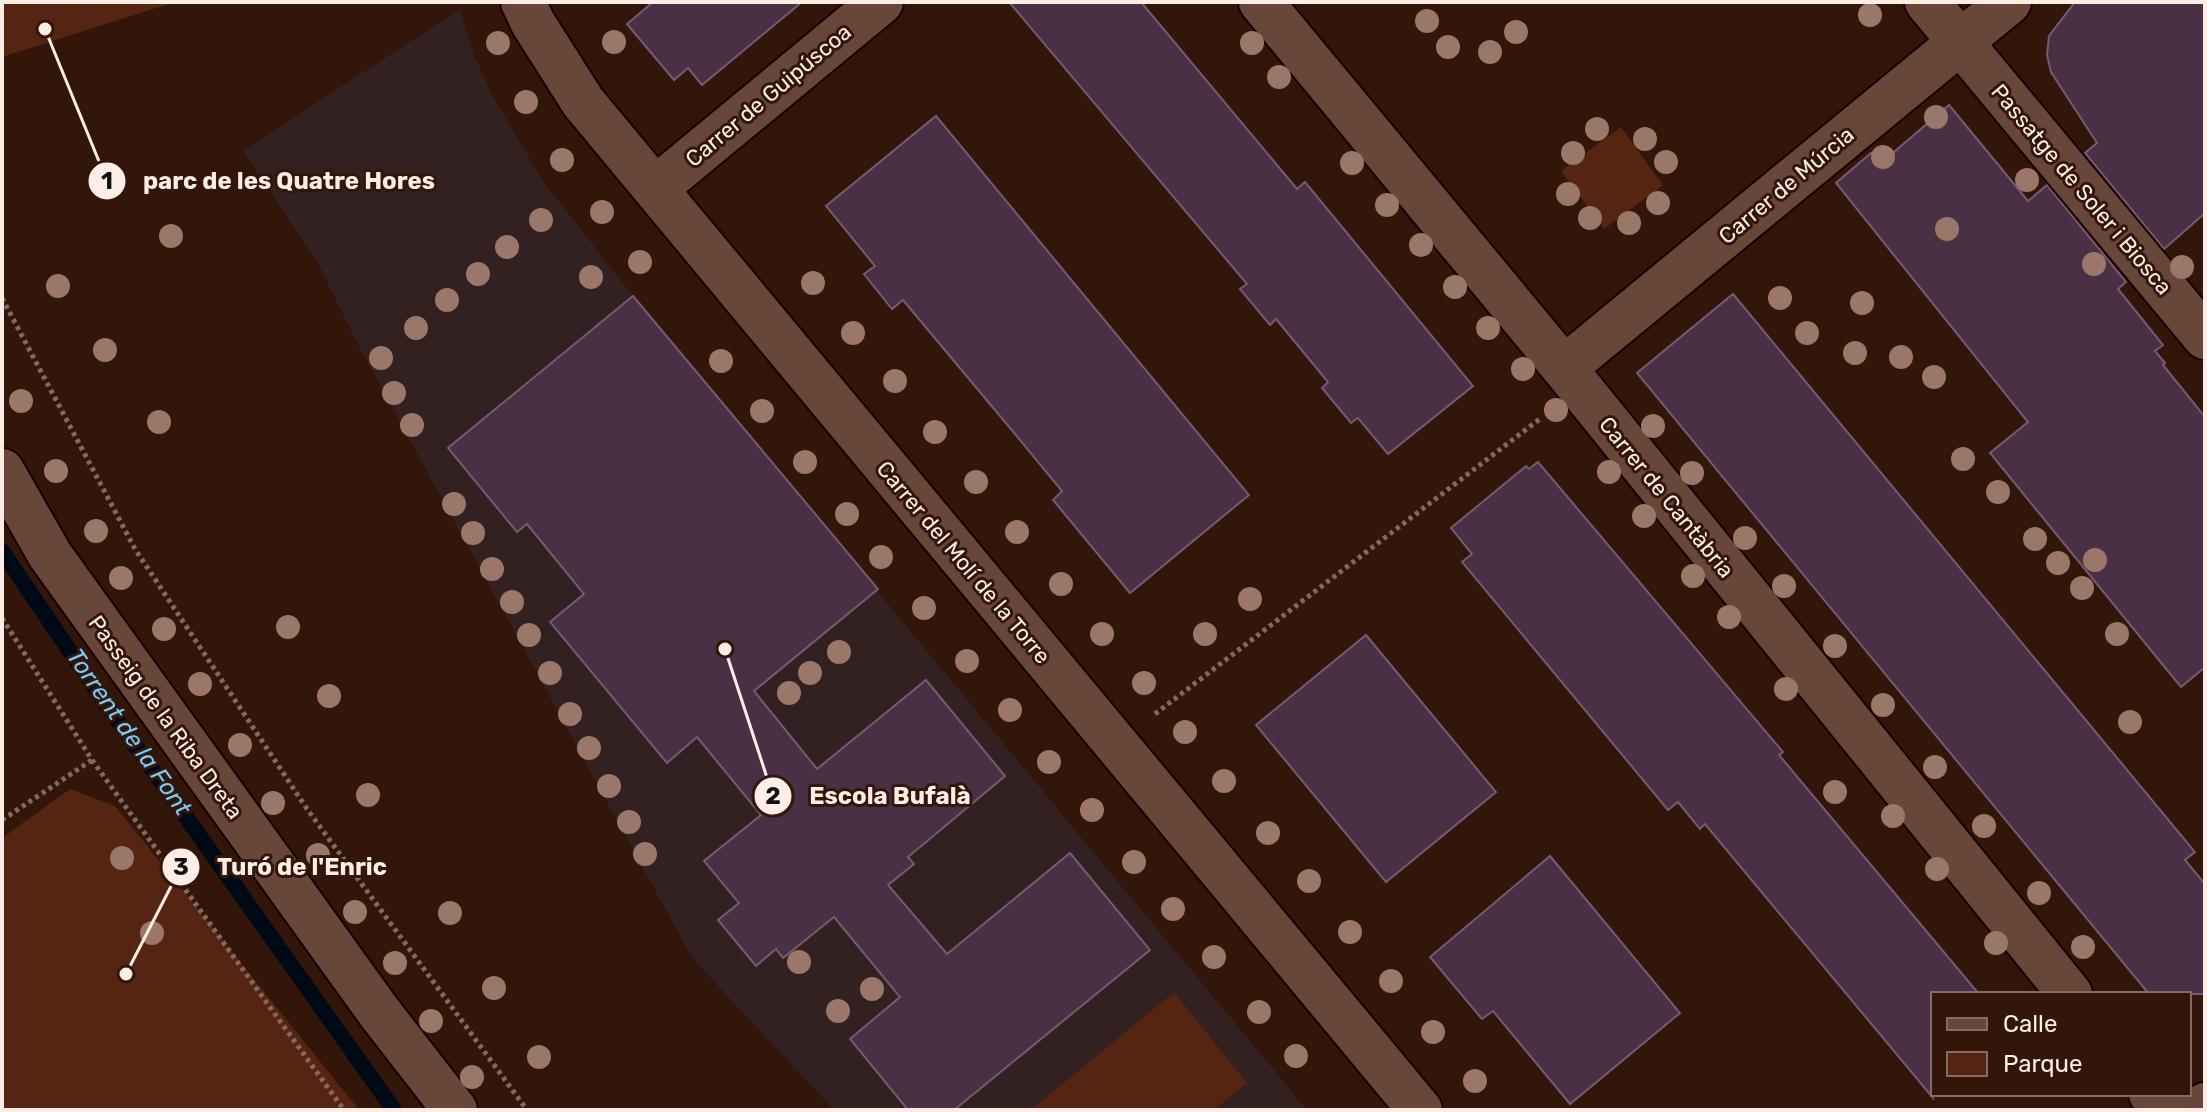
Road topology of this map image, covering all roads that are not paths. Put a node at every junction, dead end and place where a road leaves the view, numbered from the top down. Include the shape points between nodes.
1 (523, 2) edge
2 (881, 2) edge
3 (1261, 2) edge
4 (1927, 2) edge
5 (2009, 2) edge
6 (1960, 41) junction
7 (656, 188) junction
8 (2205, 337) edge
9 (1572, 378) junction
10 (2, 471) edge
11 (2068, 992) edge
12 (2205, 1105) edge
13 (455, 1110) edge
14 (1420, 1110) edge
15 (2198, 1110) edge

1 - 7 street, Carrer del Molí de la Torre via 583,102
2 - 7 street, Carrer de Guipúscoa
3 - 9 street, Carrer de Cantàbria
4 - 6 street, Passatge de Soler i Biosca
5 - 6 street, Carrer de Múrcia
6 - 8 street, Passatge de Soler i Biosca
6 - 9 street, Carrer de Múrcia
7 - 14 street, Carrer del Molí de la Torre
9 - 11 street, Carrer de Cantàbria
10 - 13 street, Passeig de la Riba Dreta via 50,555
12 - 15 street

